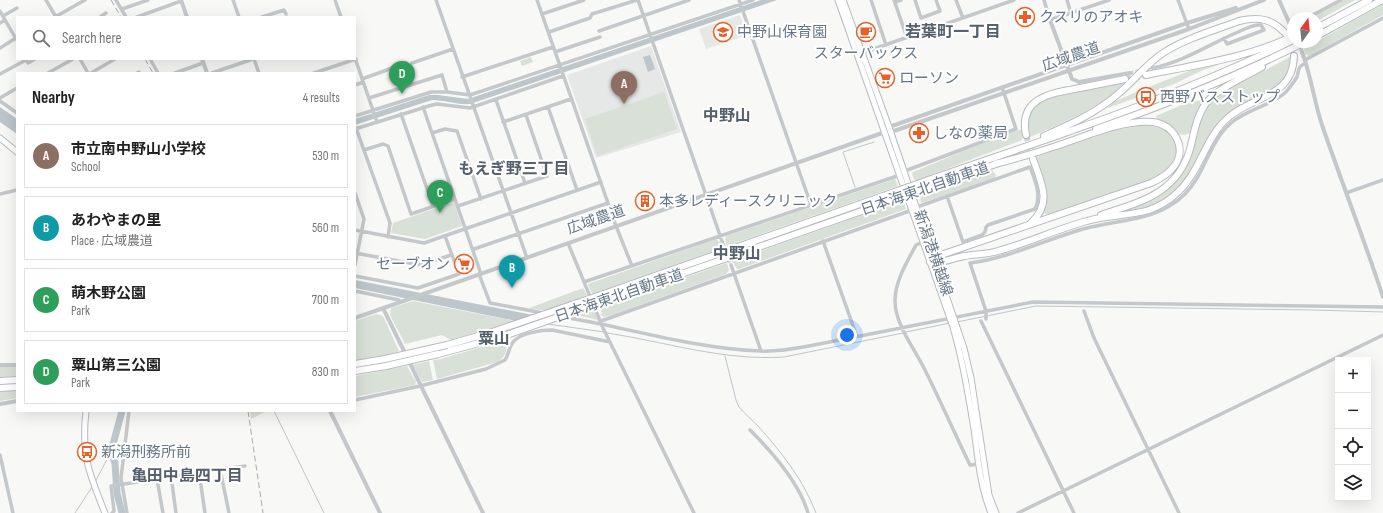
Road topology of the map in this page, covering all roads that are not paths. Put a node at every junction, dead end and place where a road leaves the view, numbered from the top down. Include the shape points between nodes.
1 (46, 0) edge
2 (85, 0) edge
3 (116, 0) edge
4 (148, 0) edge
5 (233, 0) edge
6 (335, 0) edge
7 (436, 0) edge
8 (537, 0) edge
9 (584, 0) edge
10 (637, 0) edge
11 (688, 0) edge
12 (753, 0) edge
13 (838, 0) edge
14 (843, 0) edge
15 (871, 0) edge
16 (900, 0) edge
17 (914, 0) edge
18 (936, 0) edge
19 (956, 0) edge
20 (1014, 0) edge
21 (1044, 0) edge
22 (1067, 0) edge
23 (1109, 0) edge
24 (1178, 0) edge
25 (1263, 0) edge
26 (1279, 0) edge
27 (1341, 0) edge
28 (1369, 0) edge
29 (1382, 0) edge
30 (181, 1) edge
31 (894, 1) edge
32 (741, 3) edge
33 (17, 8) dead end
34 (122, 9) junction
35 (0, 11) edge
36 (1318, 12) edge
37 (106, 13) dead end
38 (1071, 13) junction
39 (286, 14) dead end
40 (542, 14) junction
41 (3, 16) junction
42 (55, 16) edge
43 (58, 16) edge
44 (102, 16) edge
45 (126, 16) edge
46 (140, 16) edge
47 (187, 16) edge
48 (238, 16) edge
49 (265, 16) edge
50 (341, 16) edge
51 (644, 16) junction
52 (1287, 16) edge
53 (963, 18) junction
54 (1383, 18) edge
55 (5, 20) junction
56 (1050, 20) junction
57 (1323, 21) edge
58 (1187, 23) junction
59 (0, 24) edge
60 (1323, 25) edge
61 (1189, 29) junction
62 (599, 31) dead end
63 (548, 32) junction
64 (1323, 33) edge
65 (1287, 34) edge
66 (651, 36) junction
67 (600, 37) dead end
68 (16, 38) edge
69 (907, 38) junction
70 (1224, 38) junction
71 (1287, 38) edge
72 (1287, 43) edge
73 (886, 45) junction
74 (553, 47) junction
75 (0, 48) edge
76 (1294, 48) edge
77 (1295, 48) edge
78 (453, 49) junction
79 (556, 52) junction
80 (1302, 52) tunnel mouth
81 (862, 53) junction
82 (1294, 56) tunnel mouth
83 (26, 60) edge
84 (71, 60) edge
85 (81, 60) edge
86 (113, 60) edge
87 (151, 60) edge
88 (250, 60) edge
89 (253, 60) edge
90 (350, 60) edge
91 (356, 60) edge
92 (202, 61) edge
93 (1306, 61) junction
94 (406, 63) dead end
95 (412, 63) dead end
96 (1066, 65) junction
97 (560, 66) junction
98 (1152, 68) tunnel mouth
99 (1068, 71) junction
100 (50, 72) edge
101 (87, 72) edge
102 (93, 72) edge
103 (157, 72) edge
104 (177, 72) edge
105 (206, 72) edge
106 (215, 72) edge
107 (259, 72) edge
108 (317, 72) edge
109 (1130, 73) tunnel mouth
110 (0, 74) edge
111 (563, 75) junction
112 (1146, 75) tunnel mouth
113 (462, 77) junction
114 (1125, 79) tunnel mouth
115 (363, 80) junction
116 (356, 84) edge
117 (1002, 88) junction
118 (16, 89) edge
119 (447, 92) junction
120 (1004, 93) junction
121 (470, 96) junction
122 (369, 98) junction
123 (0, 99) edge
124 (571, 99) junction
125 (496, 100) junction
126 (473, 105) junction
127 (423, 107) junction
128 (548, 107) junction
129 (374, 111) junction
130 (16, 112) edge
131 (401, 114) junction
132 (526, 115) junction
133 (356, 116) edge
134 (376, 120) junction
135 (504, 122) junction
136 (356, 129) edge
137 (890, 129) junction
138 (885, 132) junction
139 (432, 133) junction
140 (1026, 135) tunnel mouth
141 (0, 138) edge
142 (364, 150) junction
143 (16, 151) edge
144 (991, 158) junction
145 (1034, 159) tunnel mouth
146 (796, 163) junction
147 (995, 164) junction
148 (905, 171) junction
149 (900, 176) junction
150 (1383, 180) edge
151 (601, 182) junction
152 (525, 183) junction
153 (16, 190) edge
154 (577, 190) junction
155 (503, 191) junction
156 (901, 193) junction
157 (1346, 193) junction
158 (0, 194) edge
159 (706, 195) junction
160 (356, 196) edge
161 (947, 196) junction
162 (455, 198) junction
163 (481, 198) junction
164 (608, 203) junction
165 (433, 206) junction
166 (458, 206) junction
167 (811, 206) junction
168 (914, 208) junction
169 (511, 213) junction
170 (1088, 220) junction
171 (1030, 224) junction
172 (616, 226) junction
173 (466, 229) junction
174 (356, 230) edge
175 (361, 232) junction
176 (518, 234) junction
177 (445, 236) junction
178 (720, 236) junction
179 (388, 237) junction
180 (823, 241) junction
181 (923, 242) junction
182 (568, 243) junction
183 (723, 244) tunnel mouth
184 (474, 249) junction
185 (356, 253) edge
186 (451, 255) junction
187 (527, 258) junction
188 (934, 261) junction
189 (731, 265) tunnel mouth
190 (632, 266) junction
191 (734, 273) junction
192 (480, 274) junction
193 (356, 276) edge
194 (584, 282) junction
195 (356, 291) edge
196 (1383, 297) edge
197 (399, 300) dead end
198 (1383, 307) edge
199 (383, 308) junction
200 (986, 311) junction
201 (1084, 311) dead end
202 (356, 318) edge
203 (953, 318) junction
204 (986, 319) dead end
205 (981, 321) dead end
206 (602, 324) junction
207 (902, 328) junction
208 (1383, 335) edge
209 (857, 337) junction
210 (610, 340) junction
211 (761, 351) junction
212 (356, 364) edge
213 (0, 365) edge
214 (16, 365) edge
215 (356, 371) edge
216 (16, 380) edge
217 (0, 381) edge
218 (420, 386) junction
219 (16, 387) edge
220 (0, 388) edge
221 (356, 400) edge
222 (16, 401) edge
223 (0, 404) edge
224 (86, 412) edge
225 (129, 412) edge
226 (330, 412) edge
227 (750, 430) dead end
228 (1148, 449) junction
229 (0, 455) edge
230 (979, 464) junction
231 (245, 466) dead end
232 (220, 469) junction
233 (199, 472) junction
234 (171, 476) junction
235 (157, 479) junction
236 (122, 484) junction
237 (1064, 491) junction
238 (13, 513) edge
239 (105, 513) edge
240 (112, 513) edge
241 (127, 513) edge
242 (163, 513) edge
243 (176, 513) edge
244 (205, 513) edge
245 (229, 513) edge
246 (380, 513) edge
247 (483, 513) edge
248 (694, 513) edge
249 (808, 513) edge
250 (991, 513) edge
251 (996, 513) edge
252 (1018, 513) edge
253 (1074, 513) edge
254 (1179, 513) edge

1 - 42 street
2 - 43 street
3 - 34 street
4 - 34 street
5 - 48 street
6 - 50 street
7 - 78 street
8 - 40 street
9 - 40 street
10 - 51 street
10 - 63 street via 592,14 590,18
11 - 51 street
12 - 32 street
13 - 138 main road, 新潟港横越線
14 - 81 main road, 新潟港横越線
15 - 73 street
16 - 31 street
17 - 18 street via 921,18 940,11
19 - 53 street
20 - 53 street
21 - 56 street
22 - 38 street
23 - 38 street
24 - 58 street
25 - 58 street, 広域農道
25 - 61 street, 広域農道
26 - 52 street
27 - 36 street
28 - 57 highway
28 - 60 highway
29 - 64 highway
30 - 46 street
30 - 47 street
31 - 69 street
32 - 66 street
32 - 146 street
33 - 41 street
34 - 45 street
35 - 41 street
37 - 44 street
38 - 56 street
39 - 49 street via 284,10
40 - 63 street
41 - 55 street
51 - 62 street
51 - 66 street
53 - 69 street
54 - 93 street
55 - 59 street
55 - 68 street
56 - 96 street
58 - 61 street
58 - 96 street, 広域農道
61 - 99 street, 広域農道
63 - 74 street
65 - 144 highway via 1269,21 1247,19 1181,44 1154,59 1119,93 1090,115
66 - 97 street
66 - 159 street
67 - 79 street
68 - 75 street
69 - 73 street
70 - 70 street via 1254,26 1261,25 1264,30 1228,44
70 - 98 street via 1174,62
71 - 112 highway via 1241,56
72 - 144 highway, 日本海東北自動車道 via 1202,82 1148,103
73 - 81 street
74 - 79 street
74 - 113 street
76 - 147 highway, 日本海東北自動車道 via 1204,89
77 - 170 highway via 1210,99 1200,114 1186,161 1180,172 1164,189 1146,200
78 - 95 street
78 - 113 street
79 - 97 street
80 - 93 street
81 - 137 main road, 新潟港横越線
82 - 170 highway via 1292,73 1283,86 1269,96 1238,110 1222,124 1192,176 1171,198 1142,212
83 - 110 street
84 - 100 street
85 - 101 street
86 - 102 street
87 - 103 street
88 - 106 street
89 - 107 street
90 - 108 street
91 - 115 street
92 - 104 street
92 - 105 street
93 - 157 street via 1319,114
93 - 200 street via 1294,83 1283,95 1231,123 1218,139 1192,187 1168,207 1148,216 1089,228 996,258 970,263
94 - 115 street
96 - 99 street
96 - 117 street, 広域農道
97 - 111 street
97 - 121 street
99 - 109 street via 1072,79 1079,82
99 - 120 street, 広域農道
111 - 124 street
111 - 125 street
113 - 121 street
114 - 140 highway via 1052,93 1040,98 1026,115
115 - 116 street
115 - 122 street
117 - 120 street
117 - 137 street, 広域農道
118 - 123 street
119 - 121 street
119 - 122 street via 442,75
119 - 129 street via 426,93
120 - 137 street, 広域農道
120 - 148 street via 1016,129
121 - 126 street
122 - 129 street
123 - 130 street
124 - 128 street
124 - 151 street
125 - 126 street
125 - 135 street
126 - 127 street via 465,108 437,104
126 - 155 street
127 - 131 street
127 - 139 street
128 - 132 street
128 - 154 street
129 - 133 street
129 - 134 street
131 - 134 street
131 - 165 street
132 - 135 street
132 - 152 street via 547,176
134 - 136 street
135 - 152 street
136 - 142 street
137 - 138 street
137 - 148 main road, 新潟港横越線
138 - 146 street, 広域農道
138 - 149 main road, 新潟港横越線
139 - 162 street
139 - 163 street via 445,129 457,131
141 - 143 main road
142 - 165 street via 383,144 388,146 412,214
142 - 179 street via 390,223
144 - 156 highway, 日本海東北自動車道, bridge via 920,183
145 - 171 highway via 1044,200 1040,214
146 - 159 street, 広域農道
146 - 167 street
147 - 156 highway, 日本海東北自動車道, bridge via 923,190
147 - 171 highway via 1109,128 1141,122 1160,124 1176,136 1179,143 1179,158 1172,170 1159,179
148 - 168 main road, 新潟港横越線
149 - 167 street
149 - 168 main road, 新潟港横越線
150 - 157 street
151 - 154 street
151 - 164 street
152 - 155 street
153 - 158 street
154 - 169 street
155 - 163 street
155 - 169 street
156 - 212 highway, 日本海東北自動車道, bridge via 492,332 447,345
156 - 215 highway, 日本海東北自動車道, bridge via 498,338 438,354
157 - 196 street
159 - 172 street, 広域農道
159 - 178 street
160 - 175 street via 364,219
161 - 161 street via 963,242 982,235 988,225 1035,209 1038,201 1036,183 1030,167
161 - 168 street
162 - 165 street
162 - 166 street
163 - 166 street
164 - 172 street
164 - 176 street
166 - 173 street
167 - 178 street
168 - 180 street
168 - 181 main road, 新潟港横越線
168 - 188 main road, 新潟港横越線
169 - 173 street
169 - 176 street
170 - 188 highway via 999,251
171 - 188 highway
172 - 182 street, 広域農道
172 - 190 street
173 - 177 street
173 - 184 street
174 - 175 street
175 - 179 street
175 - 185 street
176 - 184 street
176 - 187 street
177 - 179 street via 424,243
177 - 186 street
178 - 183 street
178 - 190 street
180 - 191 street
180 - 209 street
181 - 188 main road, 新潟港横越線
181 - 207 street via 916,245 896,292 896,312
182 - 187 street, 広域農道
182 - 194 street
184 - 192 street
185 - 186 street via 421,265
186 - 193 street via 459,274 418,288
187 - 192 street, 広域農道
188 - 203 main road, 新潟港横越線
189 - 191 street
190 - 194 street
191 - 206 street
191 - 211 street
192 - 199 street, 広域農道
192 - 206 street via 490,303
194 - 206 street
195 - 197 street
198 - 200 street via 1033,302
199 - 202 street
199 - 218 street
200 - 203 street
200 - 204 street
201 - 228 street via 1094,338
203 - 207 street
203 - 230 main road, 新潟港横越線
203 - 251 main road, 新潟港横越線 via 971,378 989,495
205 - 237 street
206 - 210 street
206 - 211 street via 632,332 728,349
207 - 209 street
207 - 230 street via 970,464
208 - 228 street
209 - 211 street via 777,351
210 - 218 street via 543,330 514,340 505,360 501,363
210 - 248 street
213 - 214 street
216 - 217 highway
218 - 221 street
218 - 247 street
219 - 220 highway
222 - 223 street
224 - 239 main road via 86,460
225 - 236 street via 121,472
226 - 246 street
227 - 249 street via 777,459 801,496
228 - 237 street
228 - 254 street
229 - 238 street
230 - 250 main road, 新潟港横越線 via 982,488
231 - 232 street
232 - 233 street
232 - 245 street
233 - 234 street
233 - 244 street
234 - 235 street
234 - 243 street
235 - 236 street
235 - 242 street
236 - 240 street via 111,486 114,511
236 - 241 street
237 - 252 street
237 - 253 street

